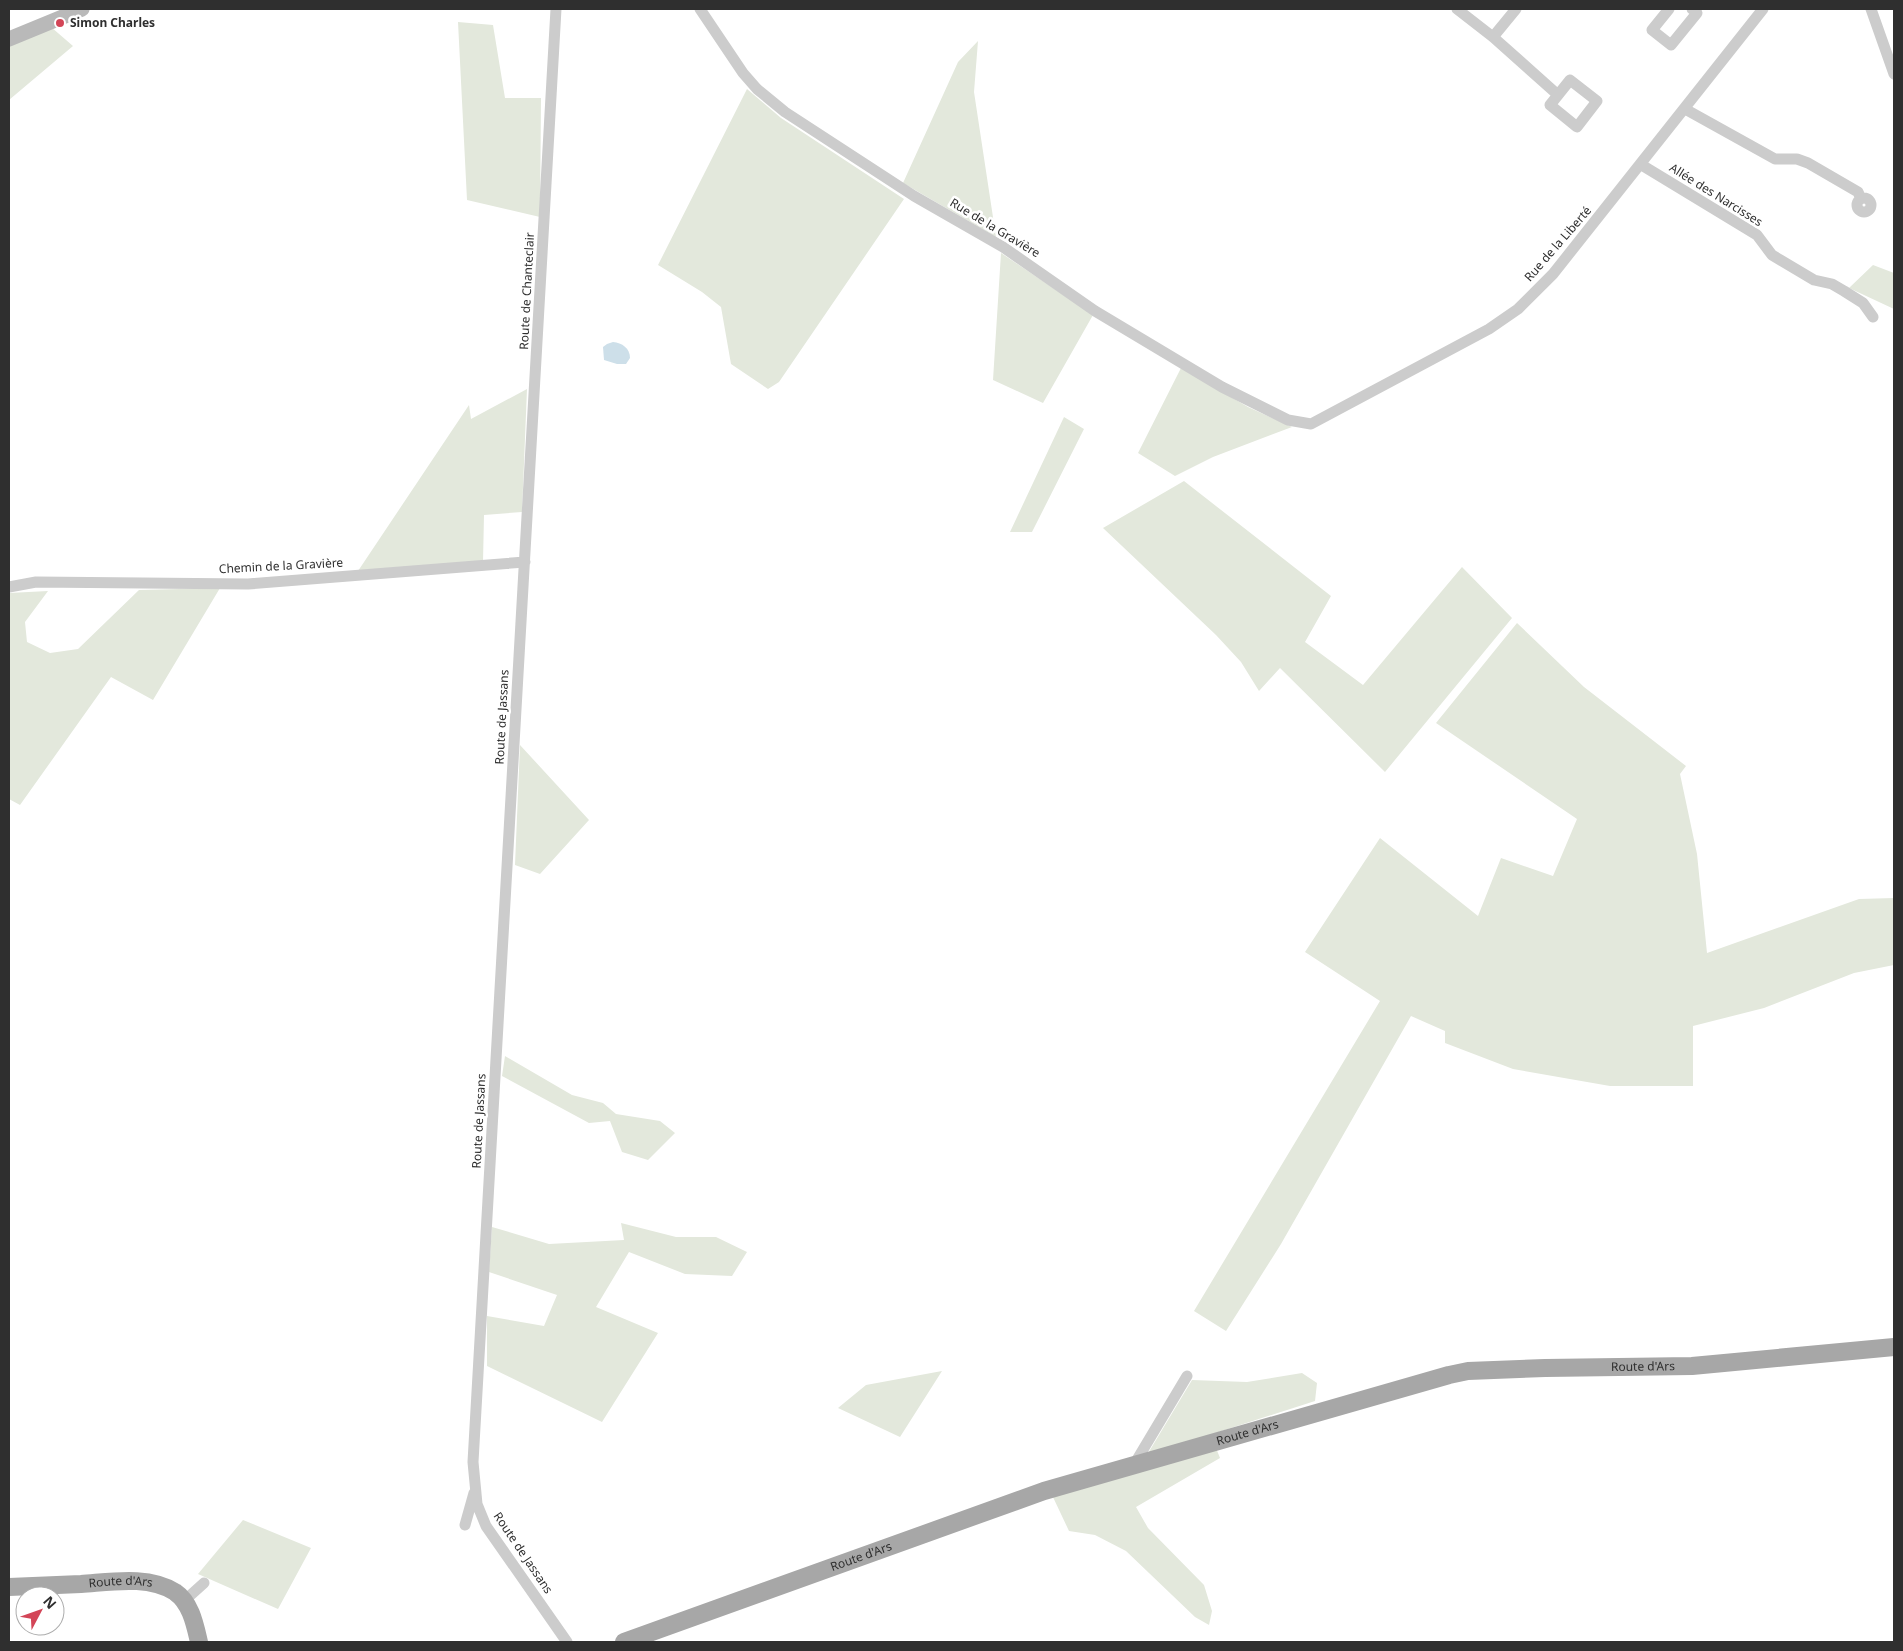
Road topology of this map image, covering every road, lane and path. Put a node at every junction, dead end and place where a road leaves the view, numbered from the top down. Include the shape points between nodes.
1 (82, 9) edge
2 (556, 9) edge
3 (700, 9) edge
4 (1457, 9) edge
5 (1516, 9) edge
6 (1692, 9) edge
7 (1763, 9) edge
8 (1871, 9) edge
9 (1664, 11) edge
10 (1493, 38) junction
11 (9, 39) edge
12 (1894, 74) edge
13 (1558, 95) dead end
14 (1685, 109) junction
15 (1640, 164) junction
16 (1861, 199) dead end
17 (1872, 317) dead end
18 (1312, 424) joint
19 (524, 568) junction
20 (9, 587) edge
21 (1894, 1347) edge
22 (1186, 1376) dead end
23 (1136, 1463) junction
24 (476, 1488) junction
25 (465, 1525) dead end
26 (204, 1583) dead end
27 (9, 1588) edge
28 (184, 1601) junction
29 (199, 1642) edge
30 (567, 1642) edge
31 (624, 1642) edge

1 - 11 street
2 - 19 street, Route de Chanteclair
3 - 18 street, Rue de la Gravière via 743,73 785,112 914,196 1004,247 1095,311 1222,387 1288,420
4 - 10 street
5 - 10 street
6 - 9 street via 1697,13 1671,45 1652,30
7 - 14 street, Rue de la Liberté
8 - 12 street
10 - 13 street
14 - 15 street, Rue de la Liberté
14 - 16 street via 1775,159 1798,159 1808,163 1858,192
15 - 17 street, Allée des Narcisses via 1756,235 1772,255 1814,280 1844,291 1862,303
15 - 18 street, Rue de la Liberté via 1554,274 1518,309 1488,329
19 - 20 street, Chemin de la Gravière via 248,584 36,582
19 - 24 street, Route de Jassans via 474,1452
21 - 23 main road, Route d'Ars via 1692,1366 1468,1372
22 - 23 street
23 - 31 main road, Route d'Ars via 1044,1491
24 - 25 street
24 - 30 street, Route de Jassans via 477,1504 486,1526
26 - 28 street
27 - 28 main road, Route d'Ars via 135,1581 156,1584 175,1592
28 - 29 main road

